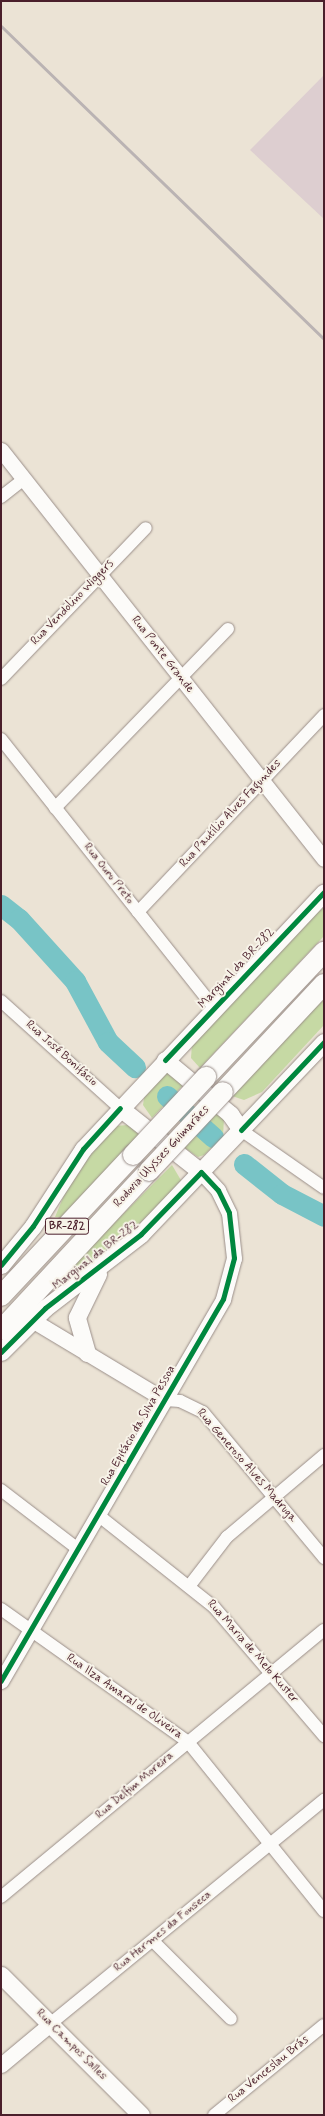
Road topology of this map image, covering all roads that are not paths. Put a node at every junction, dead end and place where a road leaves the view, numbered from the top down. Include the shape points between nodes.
1 (1, 450) edge
2 (24, 479) junction
3 (1, 497) edge
4 (146, 528) dead end
5 (100, 575) junction
6 (228, 629) dead end
7 (180, 678) junction
8 (1, 679) edge
9 (324, 715) edge
10 (1, 739) edge
11 (262, 781) junction
12 (55, 808) junction
13 (324, 860) edge
14 (324, 892) edge
15 (138, 912) junction
16 (324, 952) edge
17 (324, 984) edge
18 (1, 1001) edge
19 (214, 1008) junction
20 (324, 1042) edge
21 (165, 1060) junction
22 (120, 1108) junction
23 (241, 1130) junction
24 (202, 1172) junction
25 (324, 1188) edge
26 (1, 1265) edge
27 (103, 1266) junction
28 (1, 1296) edge
29 (32, 1320) junction
30 (1, 1330) edge
31 (1, 1352) edge
32 (87, 1353) junction
33 (165, 1400) junction
34 (324, 1455) edge
35 (1, 1490) edge
36 (274, 1497) junction
37 (98, 1514) junction
38 (78, 1549) junction
39 (324, 1558) edge
40 (190, 1585) junction
41 (1, 1609) edge
42 (324, 1630) edge
43 (30, 1632) junction
44 (272, 1673) junction
45 (1, 1681) edge
46 (324, 1736) edge
47 (188, 1742) junction
48 (324, 1800) edge
49 (270, 1844) junction
50 (1, 1897) edge
51 (324, 1911) edge
52 (153, 1940) junction
53 (1, 1975) edge
54 (231, 2019) dead end
55 (50, 2024) junction
56 (324, 2025) edge
57 (1, 2065) edge
58 (141, 2115) edge
59 (214, 2115) edge

1 - 2 street, Rua Ponte Grande
2 - 3 street
2 - 5 street, Rua Ponte Grande
4 - 5 street, Rua Vendolino Wiggers
5 - 7 street, Rua Ponte Grande
5 - 8 street, Rua Vendolino Wiggers
6 - 7 street
7 - 11 street, Rua Ponte Grande
7 - 12 street
9 - 11 street, Rua Pautílio Alves Fagundes
10 - 12 street, Rua Ouro Preto
11 - 13 street, Rua Ponte Grande
11 - 15 street, Rua Pautílio Alves Fagundes
12 - 15 street, Rua Ouro Preto
14 - 19 main road, Marginal da BR-282
15 - 19 street, Rua Ouro Preto
16 - 28 highway, Rodovia Ulysses Guimarães / BR-282, bridge
17 - 30 highway, Rodovia Ulysses Guimarães / BR-282, bridge
18 - 22 street, Rua José Bonifácio
19 - 21 main road, Marginal da BR-282
20 - 23 main road, Marginal da BR-282
21 - 22 main road, Marginal da BR-282
21 - 23 main road via 230,1114
22 - 24 main road
22 - 26 main road, Marginal da BR-282 via 83,1149 33,1226
23 - 24 main road, Marginal da BR-282
23 - 25 street
24 - 27 main road, Marginal da BR-282 via 141,1234
24 - 33 street, Rua Epitácio da Silva Pessoa via 218,1190 229,1213 234,1258 231,1278 217,1311
27 - 29 main road, Marginal da BR-282
27 - 32 main road via 87,1289 76,1316
29 - 31 main road, Marginal da BR-282
29 - 32 street, Rua Generoso Alves Madruga
32 - 33 street, Rua Generoso Alves Madruga
33 - 36 street, Rua Generoso Alves Madruga via 180,1401 203,1412
33 - 37 street, Rua Epitácio da Silva Pessoa
34 - 36 street
35 - 38 street
36 - 39 street, Rua Generoso Alves Madruga
36 - 40 street via 227,1537
37 - 38 street, Rua Epitácio da Silva Pessoa
37 - 40 street, Rua Maria de Melo Kuster
38 - 43 street, Rua Epitácio da Silva Pessoa
40 - 44 street, Rua Maria de Melo Kuster via 229,1623
41 - 43 street, Rua Ilza Amaral de Oliveira
42 - 44 street, Rua Delfim Moreira
43 - 45 street, Rua Epitácio da Silva Pessoa
43 - 47 street, Rua Ilza Amaral de Oliveira
44 - 46 street, Rua Maria de Melo Kuster
44 - 47 street, Rua Delfim Moreira
47 - 49 street, Rua Ilza Amaral de Oliveira
47 - 50 street, Rua Delfim Moreira
48 - 49 street, Rua Hermes da Fonseca
49 - 51 street, Rua Ilza Amaral de Oliveira
49 - 52 street, Rua Hermes da Fonseca
52 - 54 street
52 - 55 street, Rua Hermes da Fonseca
53 - 55 main road, Rua Campos Salles
55 - 57 street, Rua Hermes da Fonseca
55 - 58 main road, Rua Campos Salles
56 - 59 street, Rua Venceslau Brás

